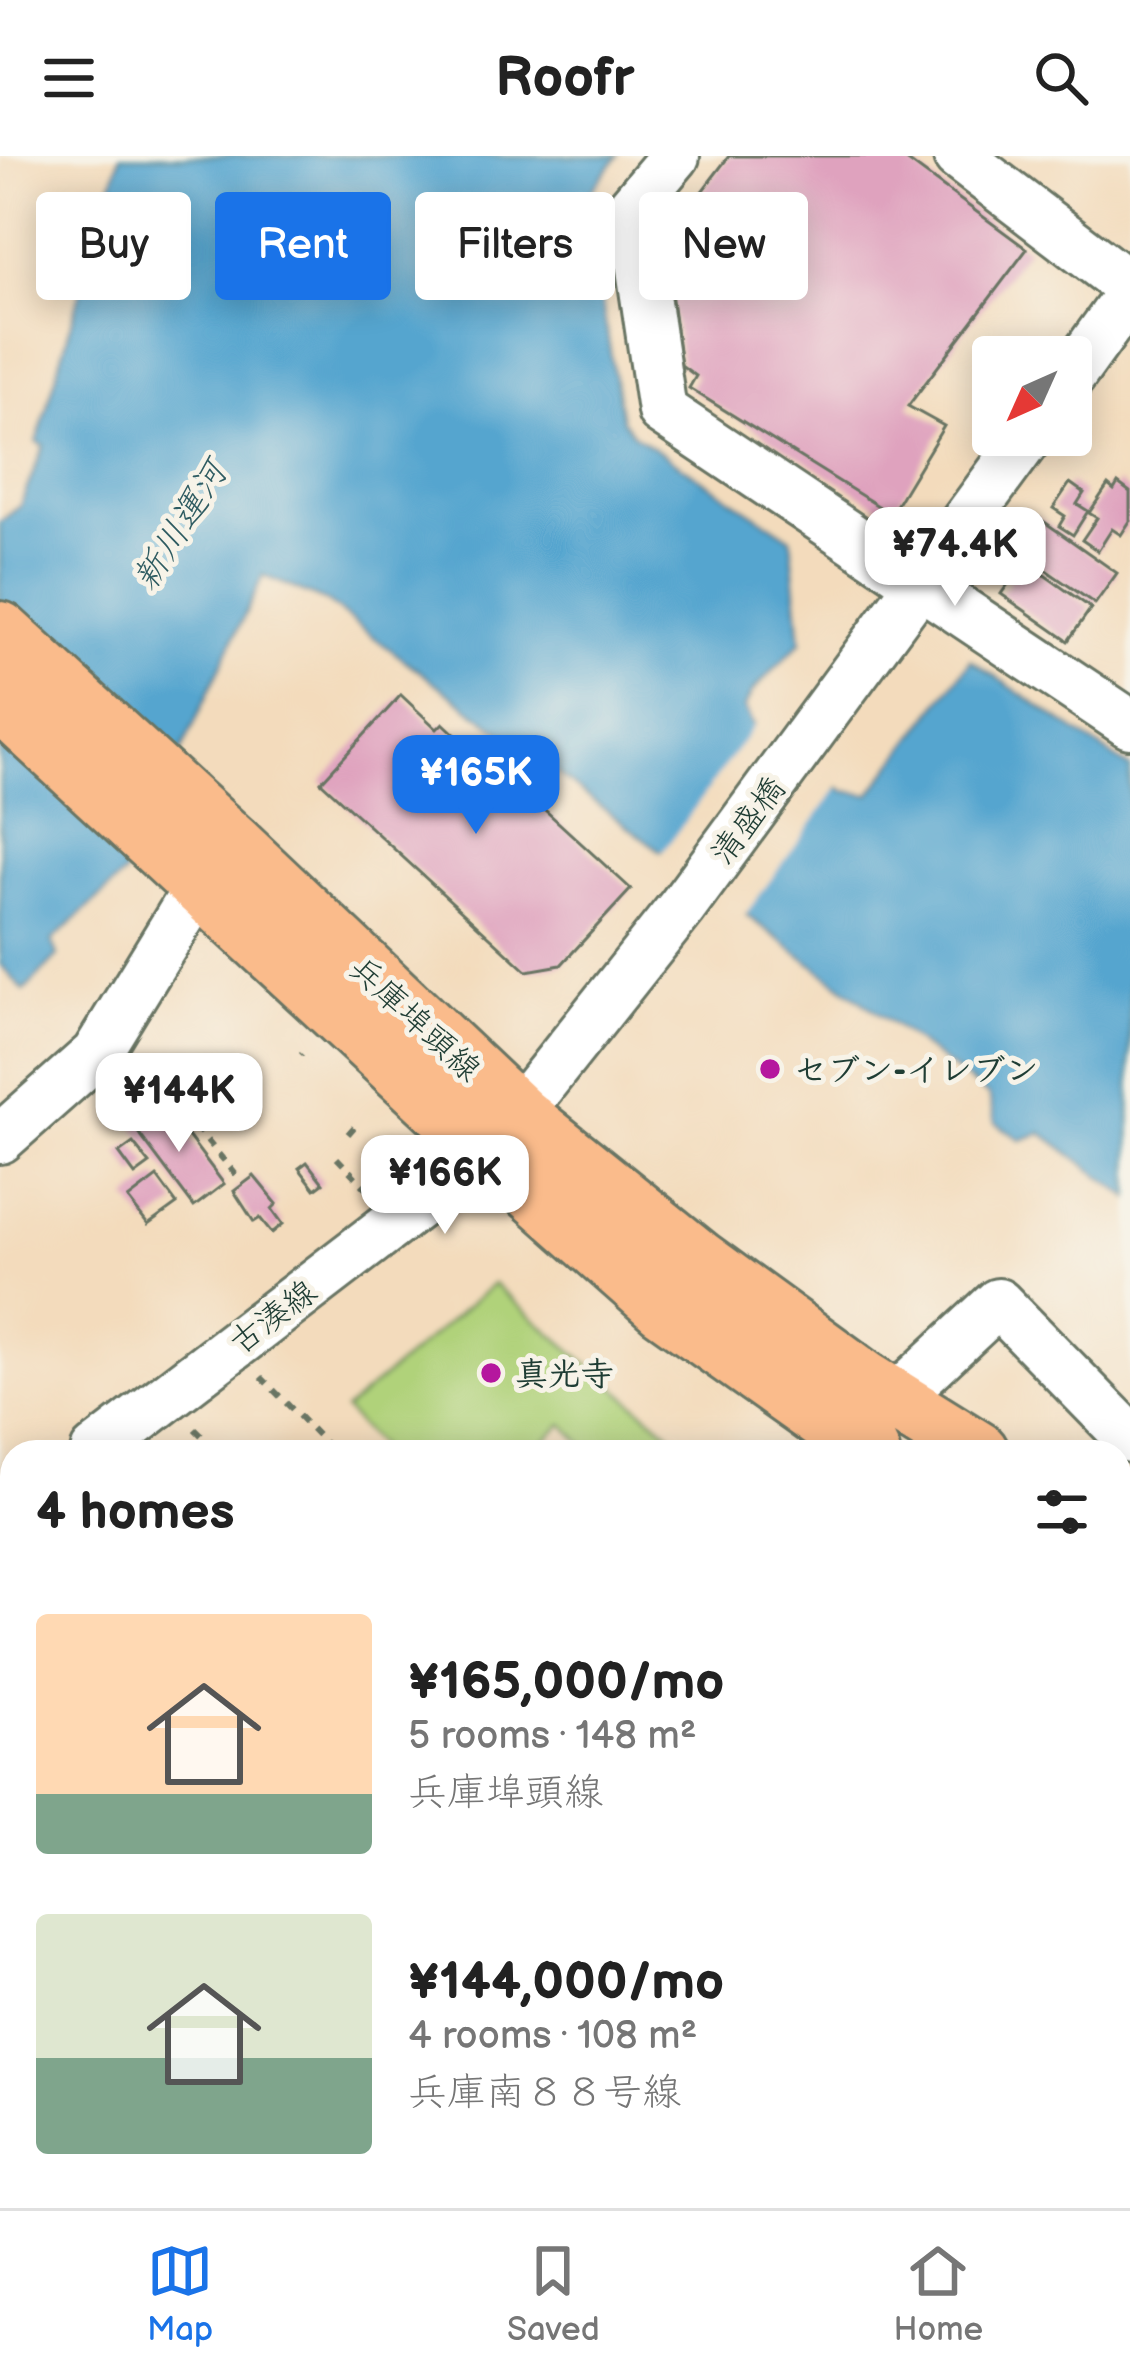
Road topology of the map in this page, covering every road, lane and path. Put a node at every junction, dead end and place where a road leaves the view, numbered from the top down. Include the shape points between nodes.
1 (675, 156) edge
2 (958, 156) edge
3 (1130, 290) edge
4 (1092, 345) edge
5 (1014, 456) edge
6 (923, 582) junction
7 (0, 632) edge
8 (0, 700) edge
9 (1130, 724) edge
10 (199, 848) junction
11 (682, 907) joint
12 (172, 1100) dead end
13 (355, 1126) dead end
14 (503, 1133) junction
15 (348, 1134) dead end
16 (0, 1139) edge
17 (238, 1177) dead end
18 (232, 1346) junction
19 (865, 1415) edge
20 (1130, 1438) edge
21 (111, 1440) edge
22 (322, 1440) edge
23 (941, 1440) edge

1 - 6 street via 632,207 662,411
2 - 3 street
3 - 4 street
5 - 6 street
6 - 9 street
6 - 11 street, 清盛橋
7 - 10 main road, 兵庫埠頭線
8 - 10 main road, 兵庫埠頭線
10 - 14 main road, 兵庫埠頭線
10 - 16 street via 96,1054
11 - 14 street, 古湊線
12 - 17 path
13 - 15 path
14 - 18 street, 古湊線
14 - 19 main road, 兵庫埠頭線 via 663,1306
18 - 21 street, 古湊線
18 - 22 path
19 - 20 street via 998,1304
19 - 23 main road, 兵庫埠頭線

